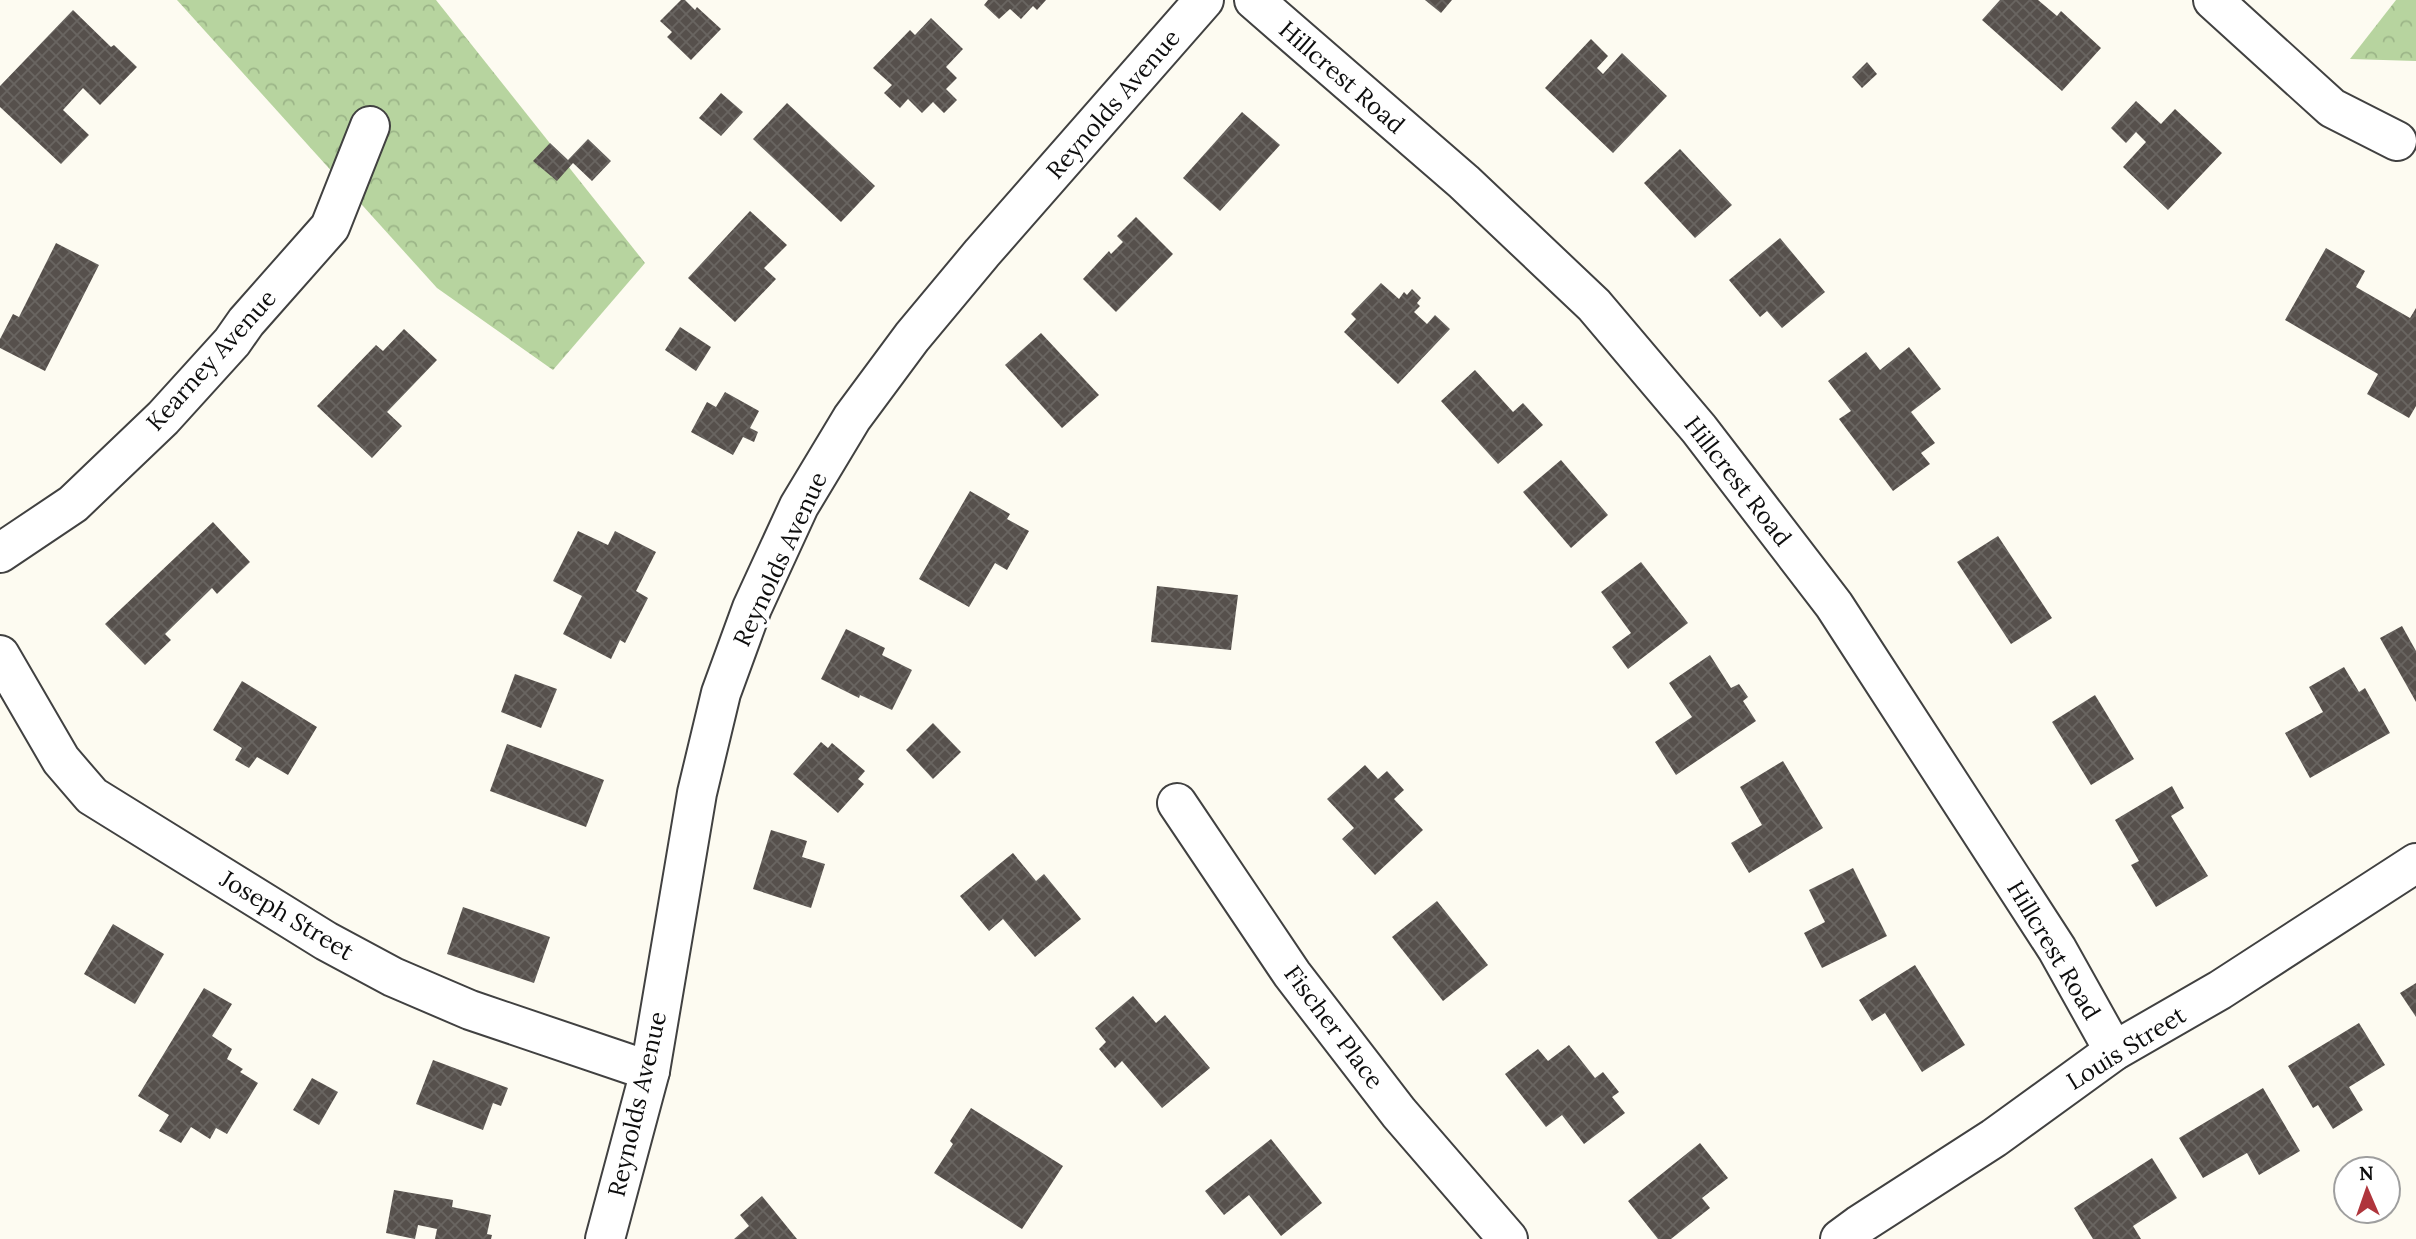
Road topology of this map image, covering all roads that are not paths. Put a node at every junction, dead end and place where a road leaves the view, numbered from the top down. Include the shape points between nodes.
1 (1205, 0) edge
2 (1254, 0) edge
3 (2213, 0) edge
4 (370, 126) dead end
5 (2397, 141) dead end
6 (0, 553) edge
7 (0, 655) edge
8 (1177, 803) dead end
9 (2416, 863) edge
10 (2114, 1051) junction
11 (650, 1071) junction
12 (605, 1239) edge
13 (1508, 1239) edge
14 (1840, 1239) edge

1 - 11 street, Reynolds Avenue via 912,337 852,418 799,506 752,607 721,693 697,793
2 - 10 street, Hillcrest Road via 1464,182 1594,305 1699,429 1834,606 2057,949
3 - 5 street via 2332,108
4 - 6 street, Kearney Avenue via 330,227 232,342 163,418 73,504
7 - 11 street, Joseph Street via 61,760 92,796 326,941 393,976 470,1010
8 - 13 street, Fischer Place via 1300,985 1399,1113
9 - 10 street, Louis Street via 2220,990
10 - 14 street, Louis Street via 1994,1138
11 - 12 street, Reynolds Avenue

